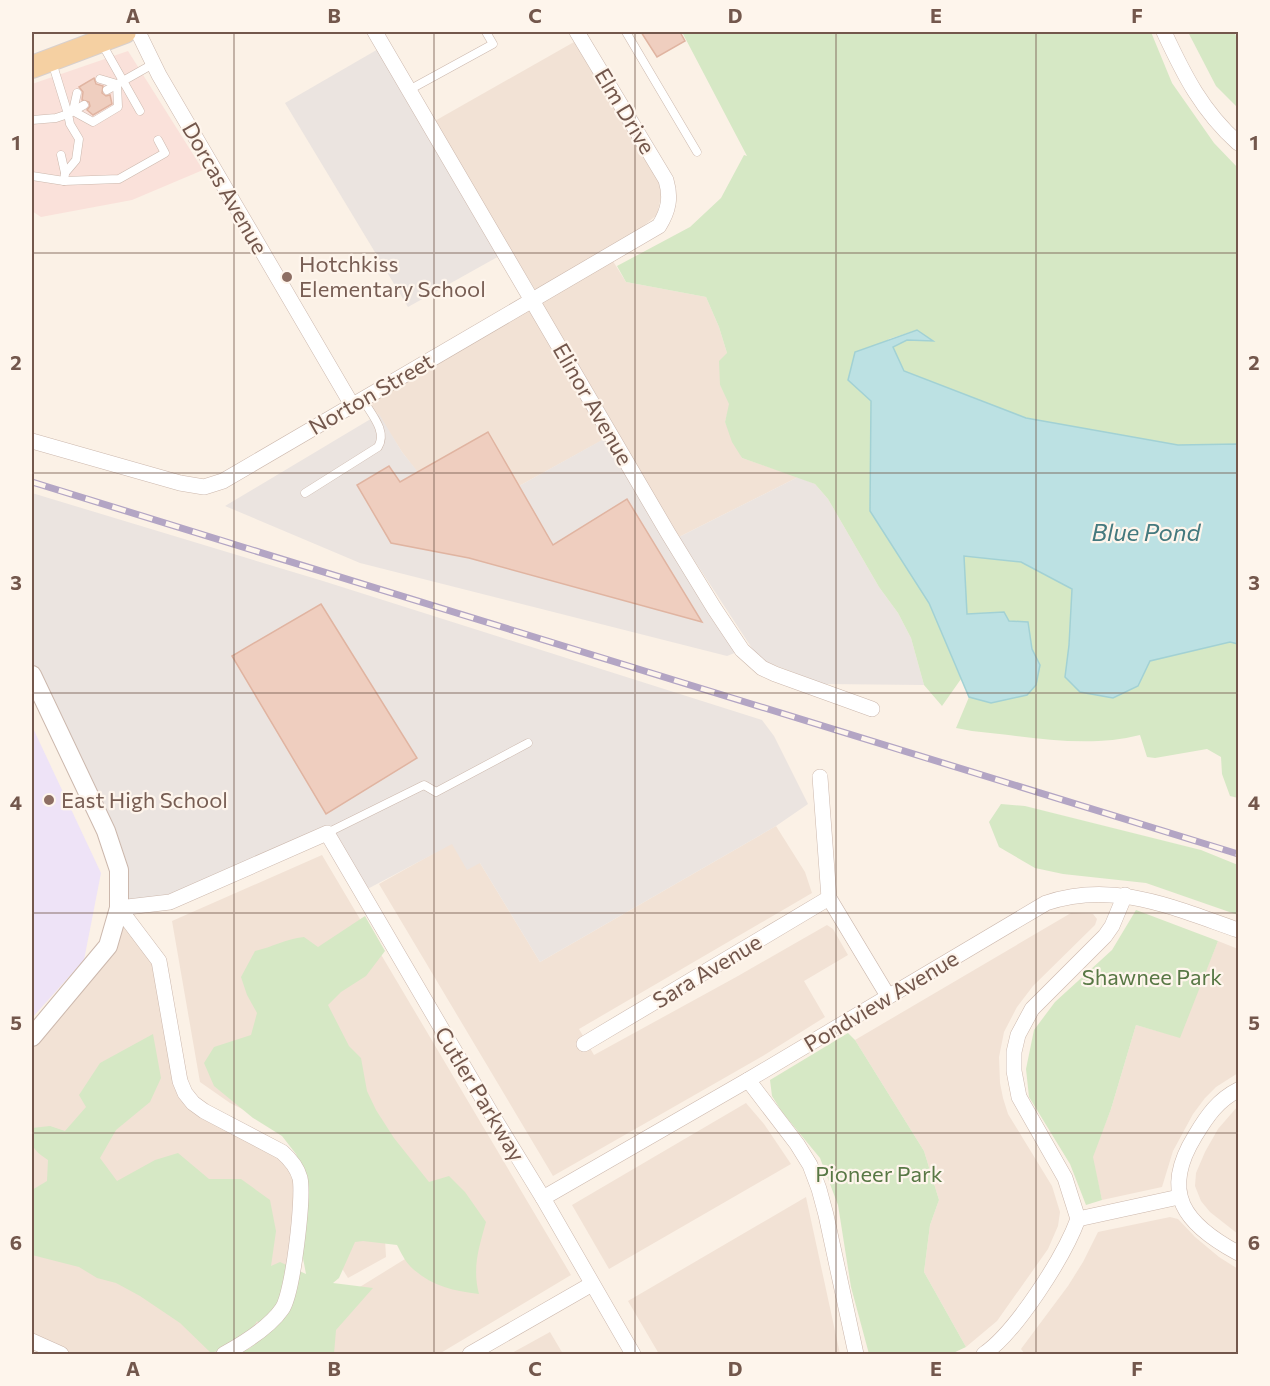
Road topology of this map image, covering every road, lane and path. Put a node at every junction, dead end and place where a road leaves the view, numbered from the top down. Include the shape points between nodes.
1 (125, 32) edge
2 (138, 32) edge
3 (375, 32) edge
4 (486, 32) edge
5 (577, 32) edge
6 (627, 32) edge
7 (1164, 32) edge
8 (100, 41) junction
9 (42, 63) edge
10 (153, 64) junction
11 (100, 79) dead end
12 (120, 83) junction
13 (107, 90) dead end
14 (409, 90) junction
15 (77, 93) dead end
16 (84, 105) dead end
17 (140, 111) dead end
18 (70, 112) junction
19 (32, 120) edge
20 (69, 124) junction
21 (64, 133) dead end
22 (158, 140) dead end
23 (1239, 143) edge
24 (697, 152) dead end
25 (61, 155) dead end
26 (32, 176) edge
27 (65, 177) junction
28 (670, 192) joint
29 (533, 300) junction
30 (357, 402) junction
31 (32, 441) edge
32 (305, 493) dead end
33 (32, 675) edge
34 (872, 709) dead end
35 (528, 743) dead end
36 (820, 777) dead end
37 (327, 833) junction
38 (1125, 895) junction
39 (829, 898) junction
40 (119, 908) junction
41 (1239, 930) edge
42 (888, 996) junction
43 (32, 1037) edge
44 (584, 1044) dead end
45 (748, 1080) junction
46 (1239, 1090) edge
47 (1179, 1197) junction
48 (543, 1198) junction
49 (1078, 1219) junction
50 (1239, 1253) edge
51 (592, 1284) junction
52 (32, 1341) edge
53 (994, 1352) edge
54 (61, 1354) edge
55 (224, 1354) edge
56 (470, 1354) edge
57 (633, 1354) edge
58 (856, 1354) edge

1 - 8 main road
2 - 10 street, Dorcas Avenue
3 - 14 street, Elinor Avenue
4 - 14 lane via 493,44
5 - 28 street, Elm Drive
6 - 24 lane
7 - 23 street via 1192,89
8 - 9 main road
8 - 12 lane
9 - 18 lane
10 - 12 lane
10 - 30 street, Dorcas Avenue
11 - 12 lane
12 - 13 lane
12 - 17 lane
12 - 18 lane via 118,107 93,122
14 - 29 street, Elinor Avenue
15 - 18 lane
16 - 18 lane
18 - 19 lane
18 - 20 lane
20 - 21 lane
20 - 27 lane via 79,139 76,160
22 - 27 lane via 165,153 119,179
25 - 27 lane
26 - 27 lane
28 - 29 street, Norton Street via 659,226
29 - 30 street, Norton Street
29 - 34 street, Elinor Avenue via 668,533 742,650 775,674
30 - 31 street, Norton Street via 224,481 204,487
30 - 32 lane via 381,431 382,441
33 - 40 street via 106,831 119,870
35 - 37 lane via 436,792 424,785
36 - 39 street
37 - 40 street via 170,902
37 - 48 street, Cutler Parkway
38 - 41 street, Pondview Avenue via 1149,899
38 - 42 street, Pondview Avenue via 1085,894 1046,903
38 - 49 street via 1105,936 1032,1009 1014,1052 1019,1097 1065,1179
39 - 42 street
39 - 44 street, Sara Avenue
40 - 43 street via 108,946
40 - 55 street via 159,961 177,1068 185,1093 204,1111 282,1152 300,1177 293,1278 284,1308
42 - 45 street, Pondview Avenue
45 - 48 street, Pondview Avenue
45 - 58 street via 810,1166 826,1215
46 - 47 street via 1212,1110 1184,1154
47 - 49 street
47 - 50 street via 1207,1232
48 - 51 street, Cutler Parkway
49 - 53 street via 1032,1300
51 - 56 street
51 - 57 street, Cutler Parkway
52 - 54 street

